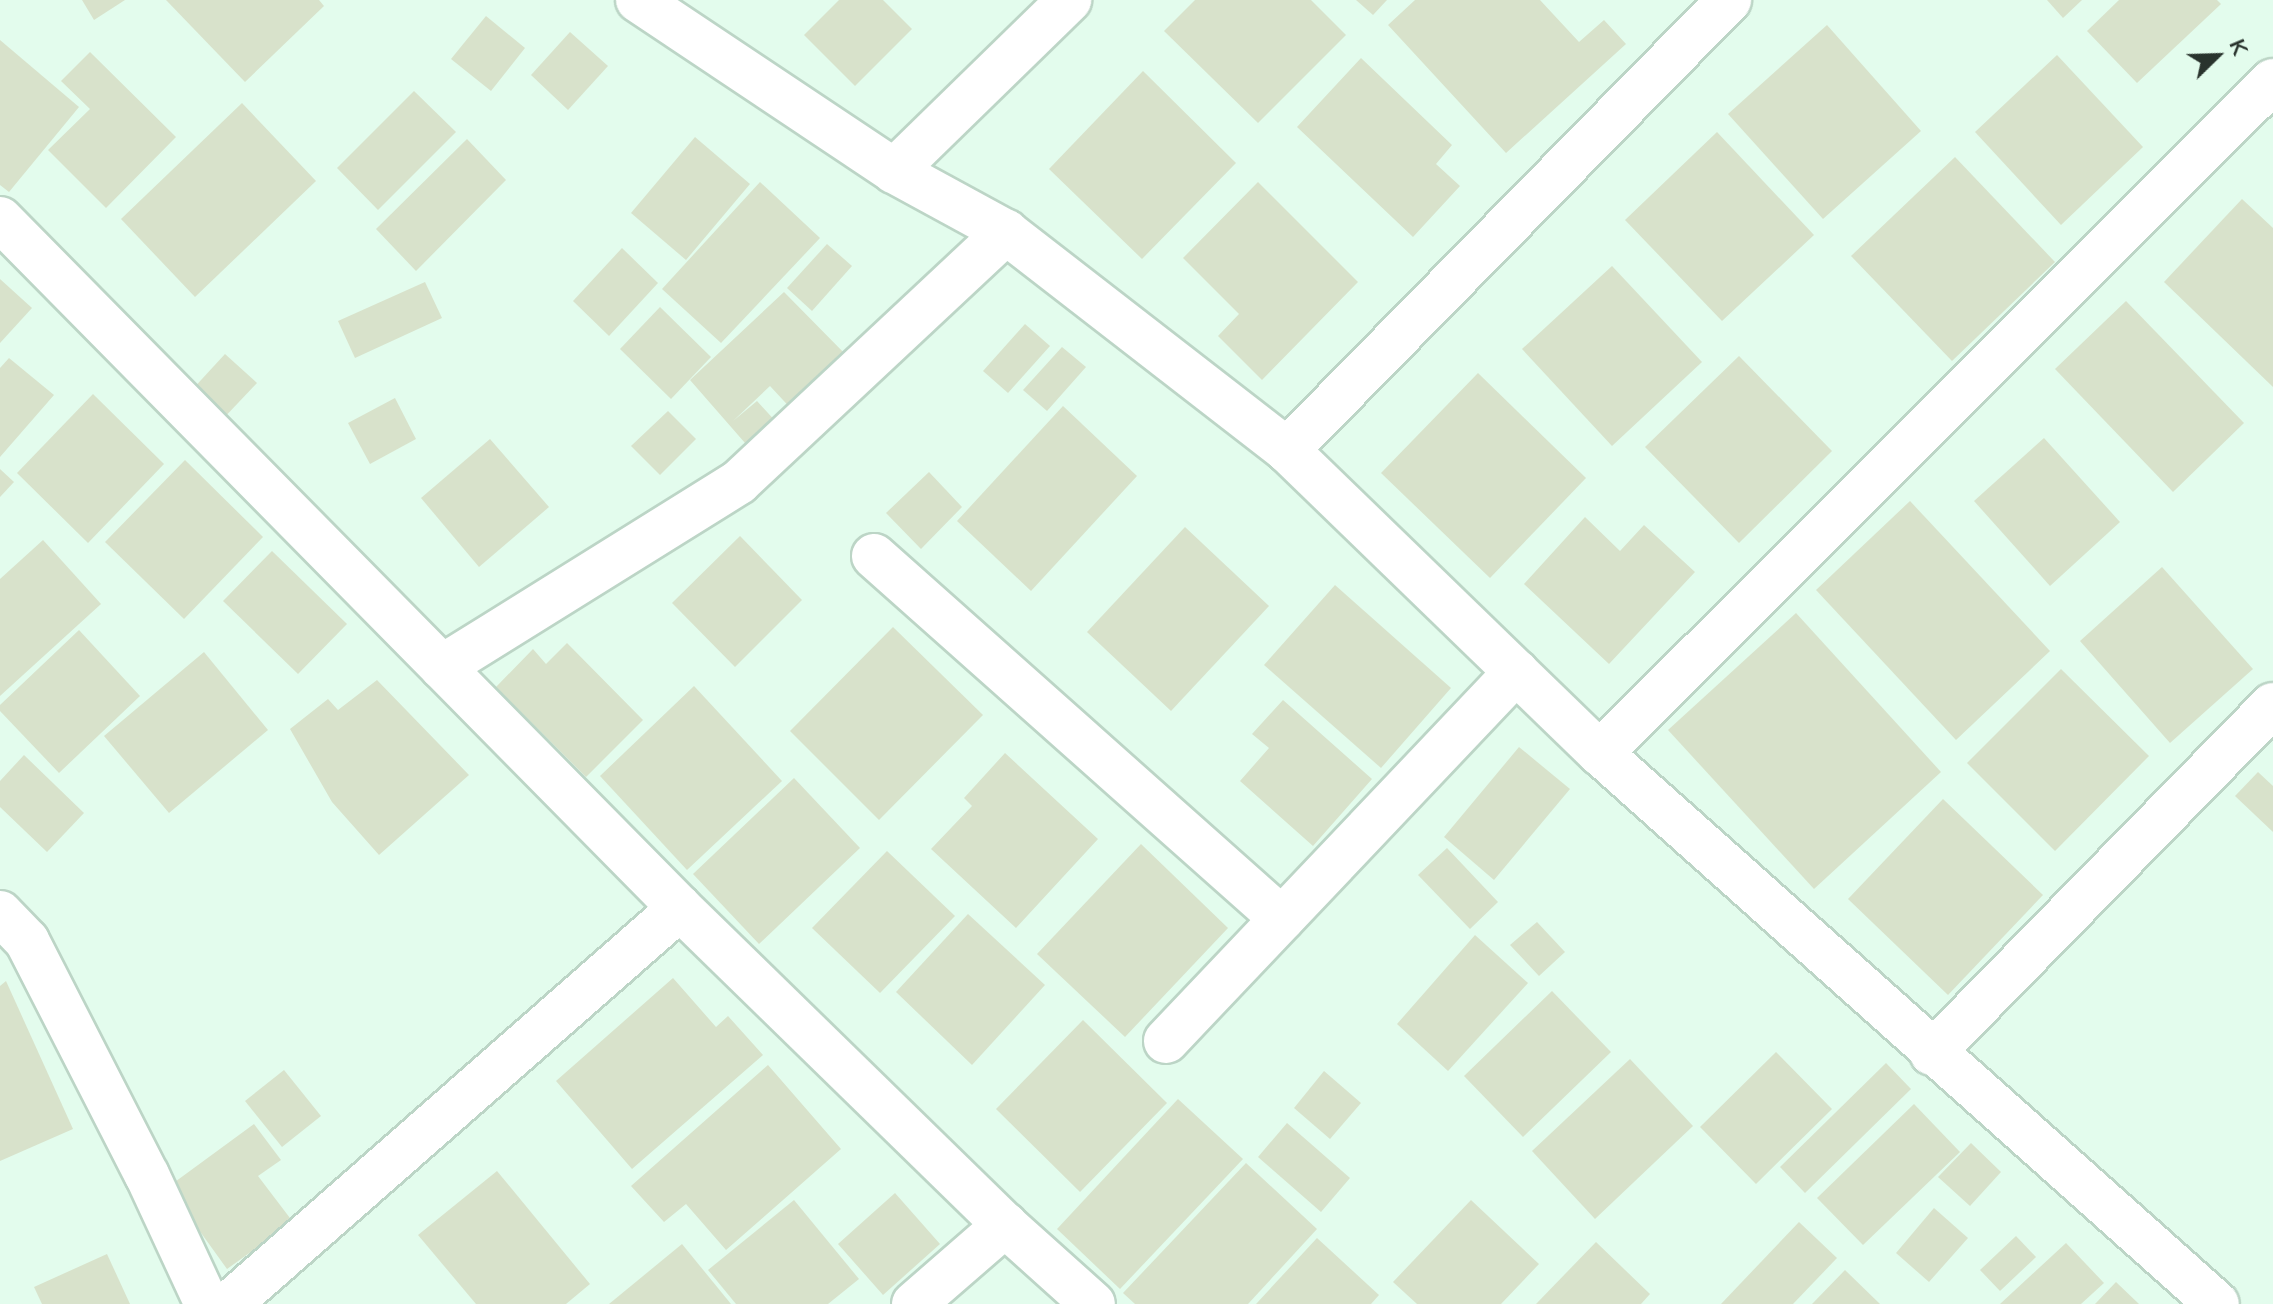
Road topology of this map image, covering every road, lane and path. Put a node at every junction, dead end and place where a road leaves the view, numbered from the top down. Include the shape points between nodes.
1 (638, 0) edge
2 (1069, 0) edge
3 (1729, 0) edge
4 (2273, 81) edge
5 (894, 171) junction
6 (0, 219) edge
7 (1006, 232) junction
8 (1287, 450) junction
9 (874, 556) dead end
10 (442, 667) junction
11 (1516, 672) junction
12 (2273, 705) edge
13 (1600, 753) junction
14 (680, 908) junction
15 (0, 913) edge
16 (1282, 919) junction
17 (1166, 1041) dead end
18 (1932, 1053) junction
19 (1005, 1225) junction
20 (207, 1304) edge
21 (229, 1304) edge
22 (914, 1304) edge
23 (1093, 1304) edge
24 (2217, 1304) edge

1 - 5 street
2 - 5 street
3 - 8 street
4 - 13 street
5 - 7 street
6 - 10 street
7 - 8 street
7 - 10 street via 739,482
8 - 11 street
9 - 16 street
10 - 14 street
11 - 13 street
11 - 16 street
12 - 18 street
13 - 18 street
14 - 19 street
14 - 21 street
15 - 20 street via 27,941
16 - 17 street
18 - 24 street
19 - 22 street
19 - 23 street

